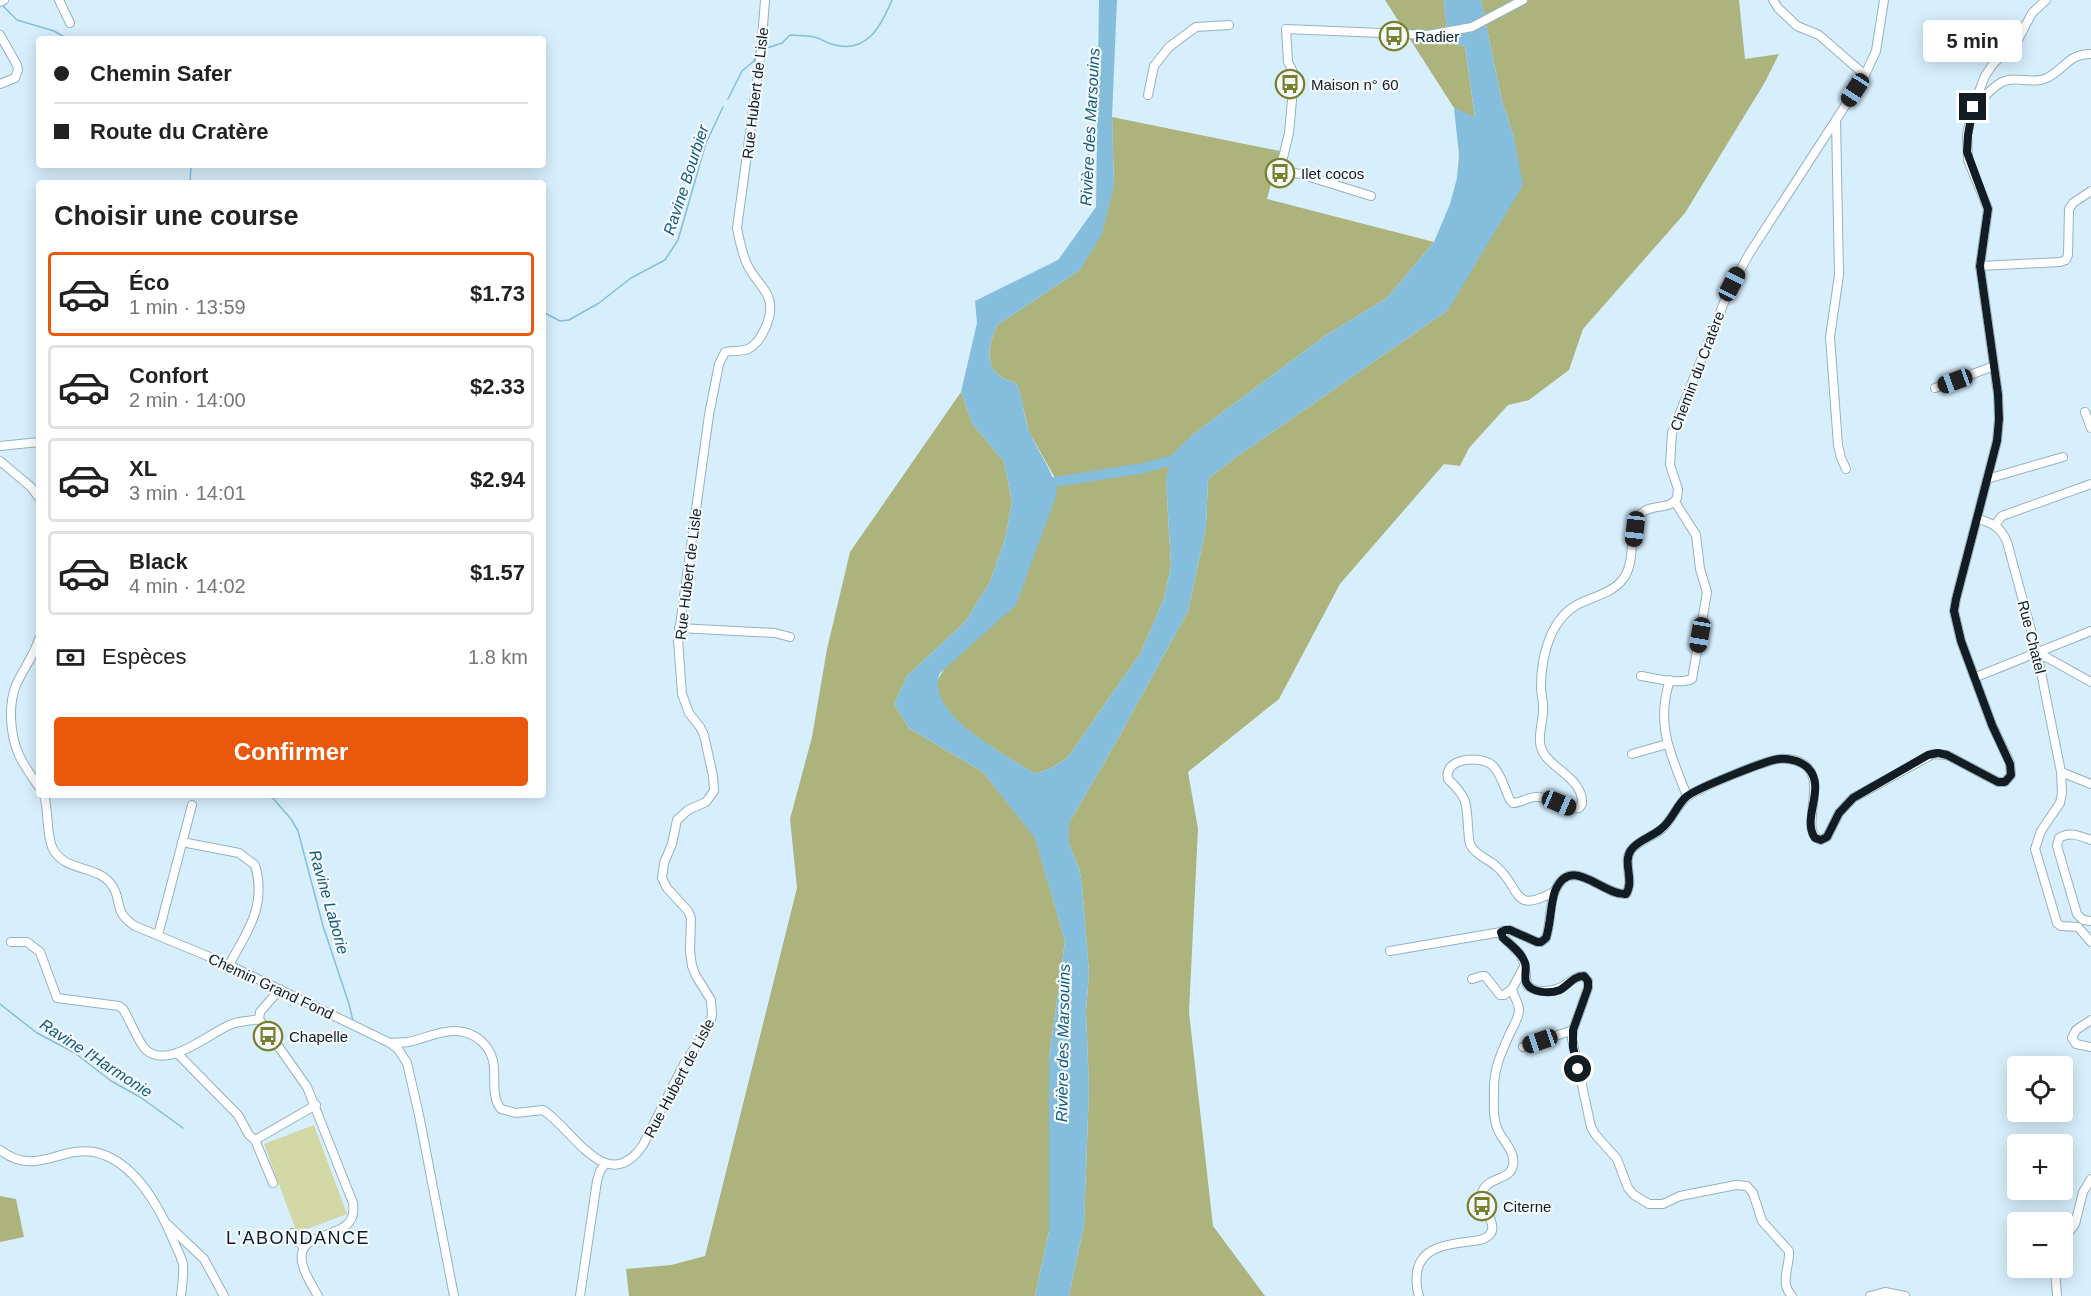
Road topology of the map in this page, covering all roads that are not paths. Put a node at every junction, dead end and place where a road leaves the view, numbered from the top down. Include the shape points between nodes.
1 (59, 0) edge
2 (765, 0) edge
3 (1523, 0) edge
4 (1773, 0) edge
5 (1884, 0) edge
6 (2046, 0) edge
7 (70, 23) dead end
8 (1229, 25) dead end
9 (0, 35) edge
10 (2091, 54) edge
11 (1865, 75) junction
12 (0, 84) edge
13 (1148, 95) dead end
14 (1973, 107) junction
15 (1836, 120) junction
16 (2091, 191) edge
17 (1371, 196) dead end
18 (1980, 266) junction
19 (1994, 366) junction
20 (1935, 388) dead end
21 (2085, 412) dead end
22 (2091, 428) edge
23 (36, 442) edge
24 (0, 446) edge
25 (2063, 457) dead end
26 (0, 461) edge
27 (1846, 469) dead end
28 (1987, 479) junction
29 (2091, 484) edge
30 (36, 494) edge
31 (1674, 502) junction
32 (1977, 519) junction
33 (1995, 525) junction
34 (679, 628) junction
35 (2091, 631) edge
36 (790, 637) dead end
37 (36, 647) edge
38 (2037, 652) junction
39 (1641, 676) dead end
40 (1976, 677) junction
41 (1670, 680) junction
42 (2091, 682) edge
43 (1667, 744) junction
44 (1632, 754) dead end
45 (2061, 772) junction
46 (36, 782) edge
47 (2091, 784) edge
48 (1688, 796) junction
49 (45, 798) edge
50 (192, 805) dead end
51 (2091, 840) edge
52 (182, 842) junction
53 (1556, 891) junction
54 (2091, 921) edge
55 (1501, 932) junction
56 (158, 935) junction
57 (11, 942) dead end
58 (2091, 942) edge
59 (1390, 951) dead end
60 (229, 965) junction
61 (1525, 965) junction
62 (1472, 979) dead end
63 (280, 989) junction
64 (1512, 989) junction
65 (260, 1019) junction
66 (2091, 1020) edge
67 (1573, 1030) junction
68 (390, 1043) junction
69 (1523, 1047) dead end
70 (2091, 1047) edge
71 (177, 1053) junction
72 (316, 1105) junction
73 (255, 1140) junction
74 (0, 1150) edge
75 (605, 1164) junction
76 (2091, 1179) edge
77 (273, 1183) dead end
78 (2081, 1200) junction
79 (2091, 1201) edge
80 (167, 1224) junction
81 (2073, 1227) edge
82 (292, 1233) dead end
83 (304, 1248) junction
84 (2056, 1278) edge
85 (181, 1296) edge
86 (225, 1296) edge
87 (318, 1296) edge
88 (454, 1296) edge
89 (580, 1296) edge
90 (1419, 1296) edge
91 (1792, 1296) edge
92 (1870, 1296) edge
93 (1905, 1296) edge
94 (2057, 1296) edge

1 - 7 street
2 - 34 street, Rue Hubert de Lisle via 737,228 748,268 767,296 770,309 757,342 744,350 725,352 719,364
3 - 17 street via 1472,27 1428,35 1286,29 1288,62 1293,72 1289,133 1280,170
4 - 11 street via 1797,26 1819,35
5 - 11 street, Chemin du Cratère via 1876,51
6 - 14 street via 2029,18 2019,38 1989,70
8 - 13 street via 1197,27 1168,47 1154,66
9 - 12 street via 18,70 15,78
10 - 14 street via 2074,56 2047,78 2003,81
11 - 15 street, Chemin du Cratère
14 - 18 street via 1967,152 1988,209
15 - 27 street via 1839,275 1830,337 1838,445
15 - 31 street, Chemin du Cratère via 1749,254 1727,295 1672,433 1669,456 1677,489
16 - 18 street via 2069,209 2066,260
18 - 19 street
19 - 20 street
19 - 28 street via 1999,419
21 - 22 street
23 - 24 street
25 - 28 street
26 - 30 street
28 - 32 street
29 - 33 street via 2002,516
31 - 41 street via 1696,535 1707,596 1692,679
31 - 53 street via 1647,509 1640,515 1631,563 1622,581 1575,606 1556,625 1550,638 1541,687 1539,742 1547,757 1575,783 1582,796 1579,808 1536,796 1513,803 1495,767 1485,761 1456,762 1448,769 1448,779 1465,798 1469,840 1476,851 1525,900 1539,900
32 - 33 street
32 - 40 street via 1954,611
33 - 38 street, Rue Chatel via 2007,542
34 - 36 street
34 - 75 street, Rue Hubert de Lisle via 682,694 704,735 714,790 706,802 677,820 662,878 691,918 692,966 711,1000 712,1015 638,1153 621,1164
35 - 38 street
37 - 46 street via 16,687 12,718 19,755
38 - 40 street
38 - 42 street
38 - 45 street, Rue Chatel
39 - 41 street
40 - 48 street via 2010,764 2011,775 2005,782 1947,755 1933,754 1853,798 1821,840 1815,838 1811,827 1814,778 1803,763 1772,760
41 - 43 street via 1663,700
43 - 44 street
43 - 48 street
45 - 47 street
45 - 58 street, Rue Chatel via 2060,803 2038,837 2035,855 2056,923 2078,927
48 - 53 street via 1661,830 1631,850 1626,894 1573,875 1565,878
49 - 56 street, Chemin Grand Fond via 53,851 66,863 110,881 124,919
50 - 52 street
51 - 54 street via 2067,834 2059,838 2057,846 2077,914
52 - 56 street
52 - 60 street via 239,853 255,865 260,890 258,906
53 - 55 street via 1546,938 1541,942 1510,930
55 - 59 street
55 - 61 street
56 - 60 street, Chemin Grand Fond
57 - 71 street via 27,942 40,952 57,998 119,1006 146,1050 156,1056
60 - 63 street, Chemin Grand Fond
61 - 64 street
61 - 67 street via 1527,985 1537,991 1555,991 1578,976 1587,978 1588,988
62 - 64 street via 1485,976 1500,995
63 - 65 street via 260,1012
63 - 68 street, Chemin Grand Fond
64 - 90 street via 1519,1013 1498,1059 1494,1088 1495,1125 1512,1153 1513,1168 1481,1192 1492,1226 1486,1238 1434,1248 1423,1256 1416,1282
65 - 71 street via 233,1024
65 - 72 street via 308,1087
66 - 70 street via 2076,1030 2072,1038 2076,1044
67 - 69 street
67 - 91 street via 1573,1047 1591,1127 1617,1159 1628,1188 1641,1200 1656,1205 1680,1196 1747,1186 1762,1221 1788,1251 1785,1284
68 - 75 street via 453,1031 482,1040 490,1051 501,1109 546,1112
68 - 88 street, Chemin Grand Fond via 406,1063
71 - 73 street via 238,1115
72 - 73 street
72 - 83 street via 355,1211 346,1226
73 - 77 street
74 - 80 street via 34,1162 74,1152 96,1153 116,1161 147,1192
75 - 89 street via 597,1181
76 - 78 street
78 - 79 street
78 - 81 street
80 - 85 street via 182,1261
80 - 86 street via 204,1259
82 - 83 street
83 - 87 street via 303,1265
84 - 94 street
92 - 93 street via 1885,1292

